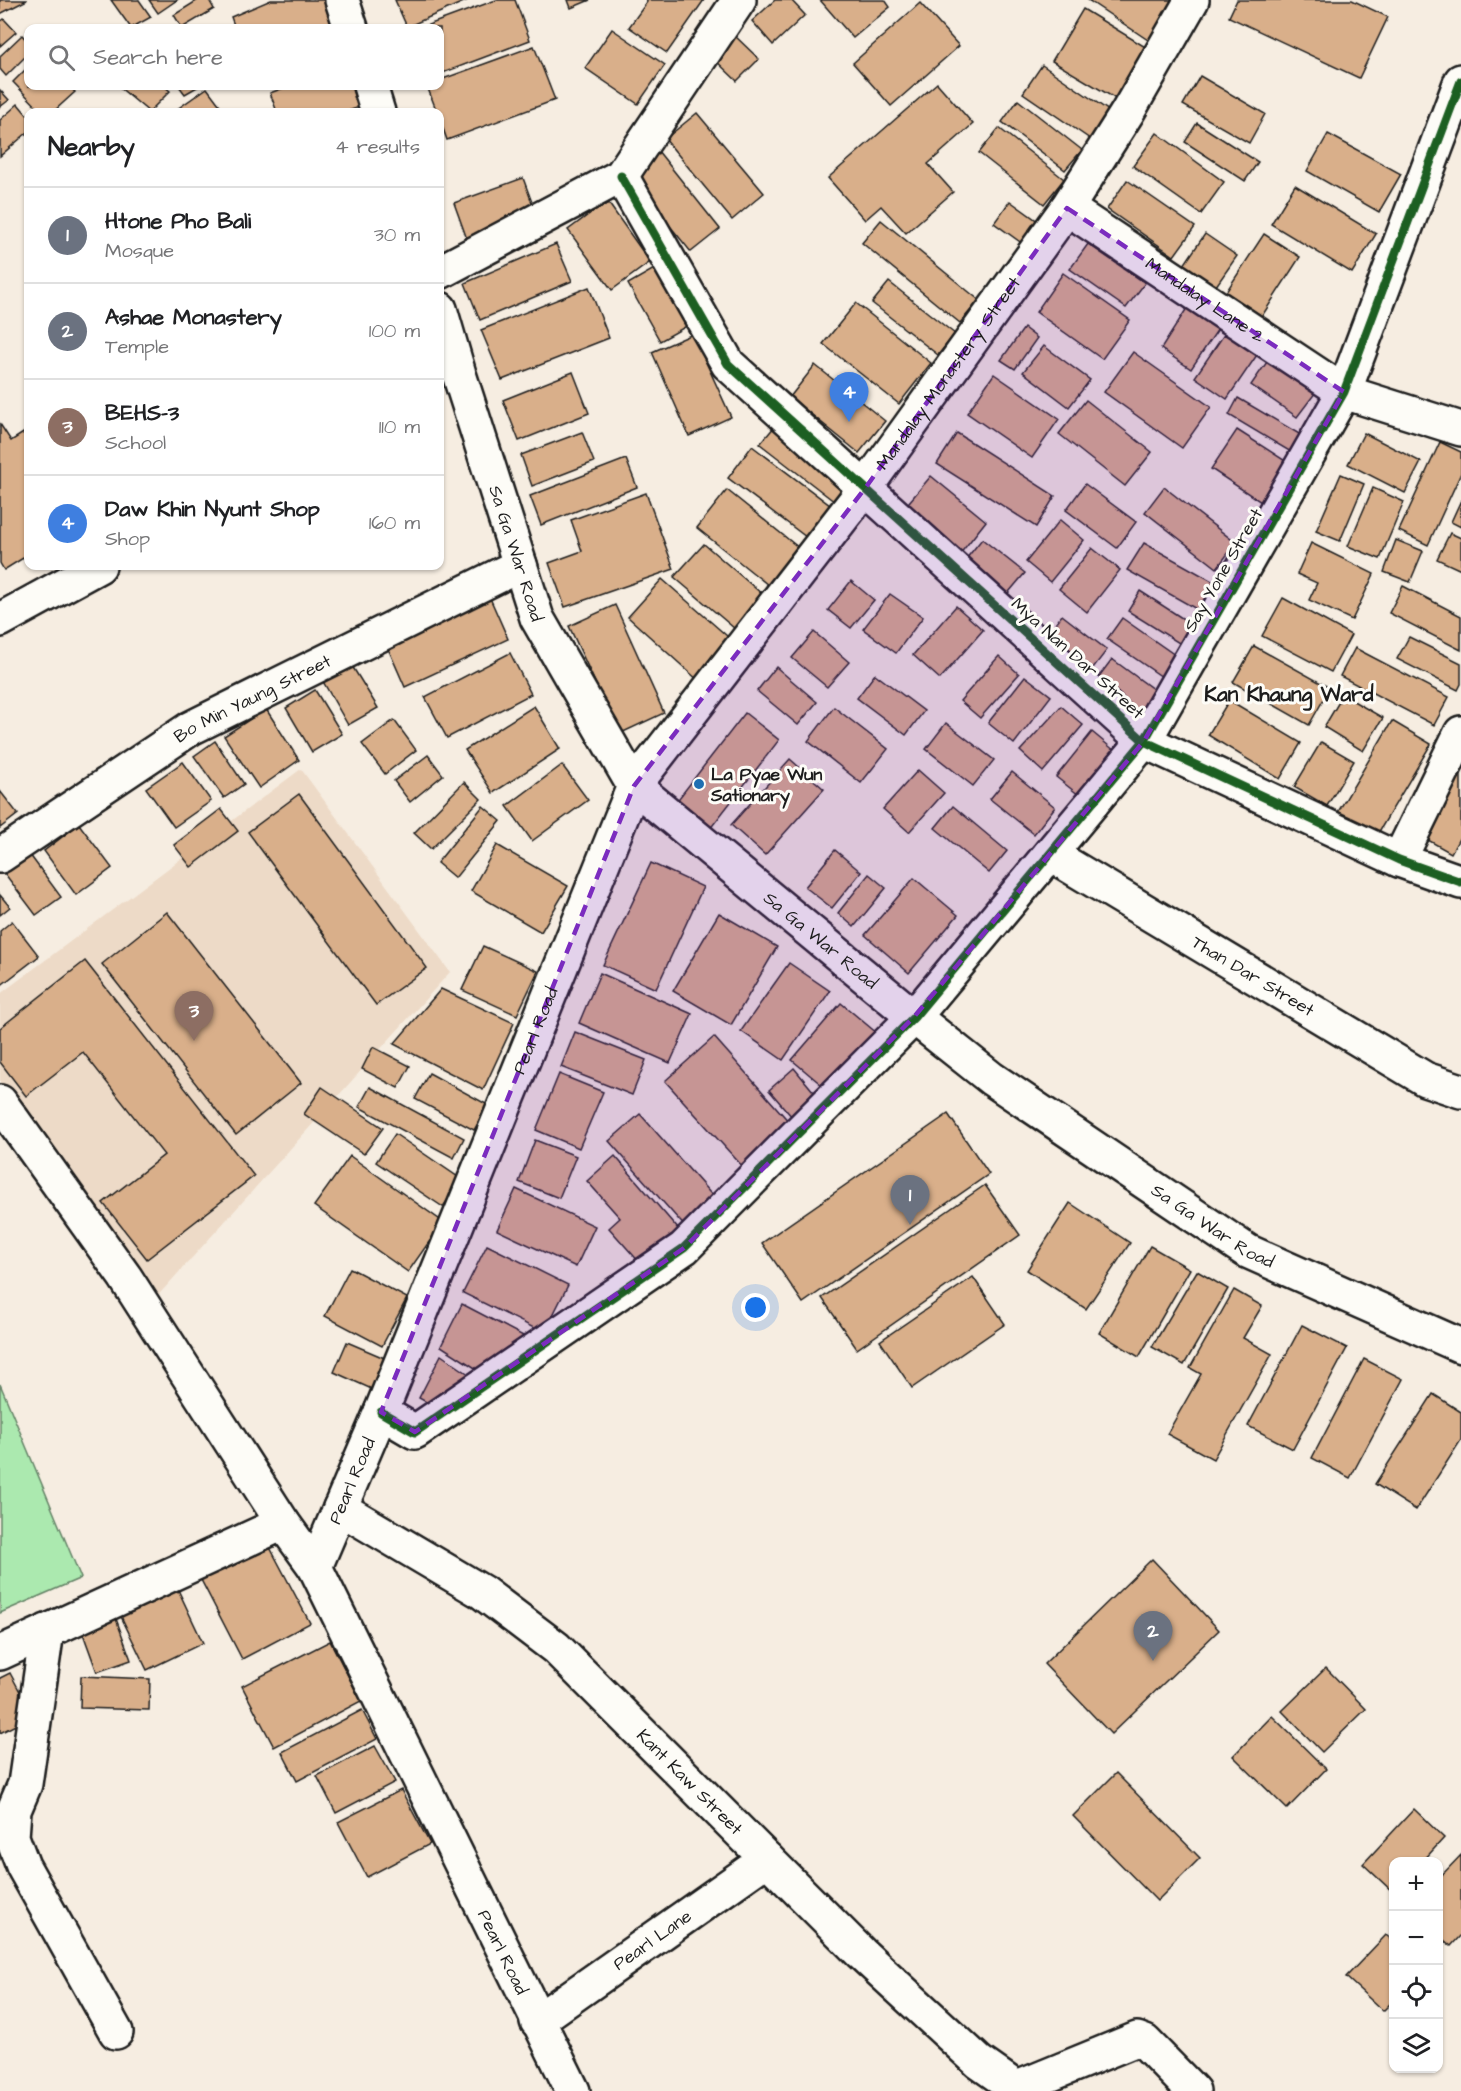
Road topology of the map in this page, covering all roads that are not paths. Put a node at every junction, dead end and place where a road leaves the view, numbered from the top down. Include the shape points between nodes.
1 (342, 0) edge
2 (739, 0) edge
3 (1192, 0) edge
4 (350, 24) edge
5 (1461, 81) edge
6 (371, 90) edge
7 (377, 108) edge
8 (621, 177) junction
9 (1067, 208) junction
10 (444, 270) edge
11 (444, 340) edge
12 (449, 379) edge
13 (1344, 392) junction
14 (1461, 429) edge
15 (866, 487) junction
16 (520, 565) junction
17 (92, 570) edge
18 (0, 620) edge
19 (1461, 733) edge
20 (1144, 741) junction
21 (634, 786) junction
22 (1050, 854) junction
23 (0, 856) edge
24 (1399, 861) junction
25 (1461, 882) edge
26 (914, 1017) junction
27 (1461, 1091) edge
28 (0, 1102) edge
29 (1461, 1346) edge
30 (381, 1412) junction
31 (340, 1508) junction
32 (284, 1523) junction
33 (315, 1568) junction
34 (47, 1631) junction
35 (0, 1653) edge
36 (767, 1859) junction
37 (537, 2021) junction
38 (116, 2032) dead end
39 (1013, 2089) edge
40 (573, 2091) edge
41 (1193, 2091) edge

1 - 4 street
2 - 8 street
3 - 9 street, Mandalay Monastery Street
5 - 13 street, Say Yone Street
6 - 7 street
8 - 10 street
8 - 15 street, Mya Nan Dar Street via 728,364
9 - 13 street, Mandalay Lane 2
9 - 15 street, Mandalay Monastery Street
11 - 12 street, Sa Ga War Road
12 - 16 street, Sa Ga War Road
13 - 14 street, Mandalay Lane 2
13 - 20 street, Say Yone Street
15 - 20 street, Mya Nan Dar Street
15 - 21 street, Mandalay Monastery Street
16 - 21 street, Sa Ga War Road via 537,618
16 - 23 street, Bo Min Yaung Street via 192,728
17 - 18 street
19 - 24 street
20 - 22 street, Say Yone Street
20 - 24 street, Mya Nan Dar Street
21 - 26 street, Sa Ga War Road
21 - 30 street, Pearl Road
22 - 26 street, Say Yone Street
22 - 27 street, Than Dar Street via 1425,1079
24 - 25 street, Mya Nan Dar Street
26 - 29 street, Sa Ga War Road via 992,1078 1247,1251
26 - 30 street, Say Yone Street via 684,1248 415,1432
28 - 32 street via 126,1277
30 - 31 street, Pearl Road
31 - 33 street, Pearl Road
31 - 36 street, Kant Kaw Street via 482,1592 556,1648
32 - 33 street
32 - 34 street
33 - 37 street, Pearl Road
34 - 35 street
34 - 38 street via 25,1784 14,1810 12,1837 22,1866
36 - 37 street, Pearl Lane
36 - 39 street, Kant Kaw Street via 861,1953
37 - 40 street, Pearl Road
39 - 41 street via 1137,2040 1145,2042

